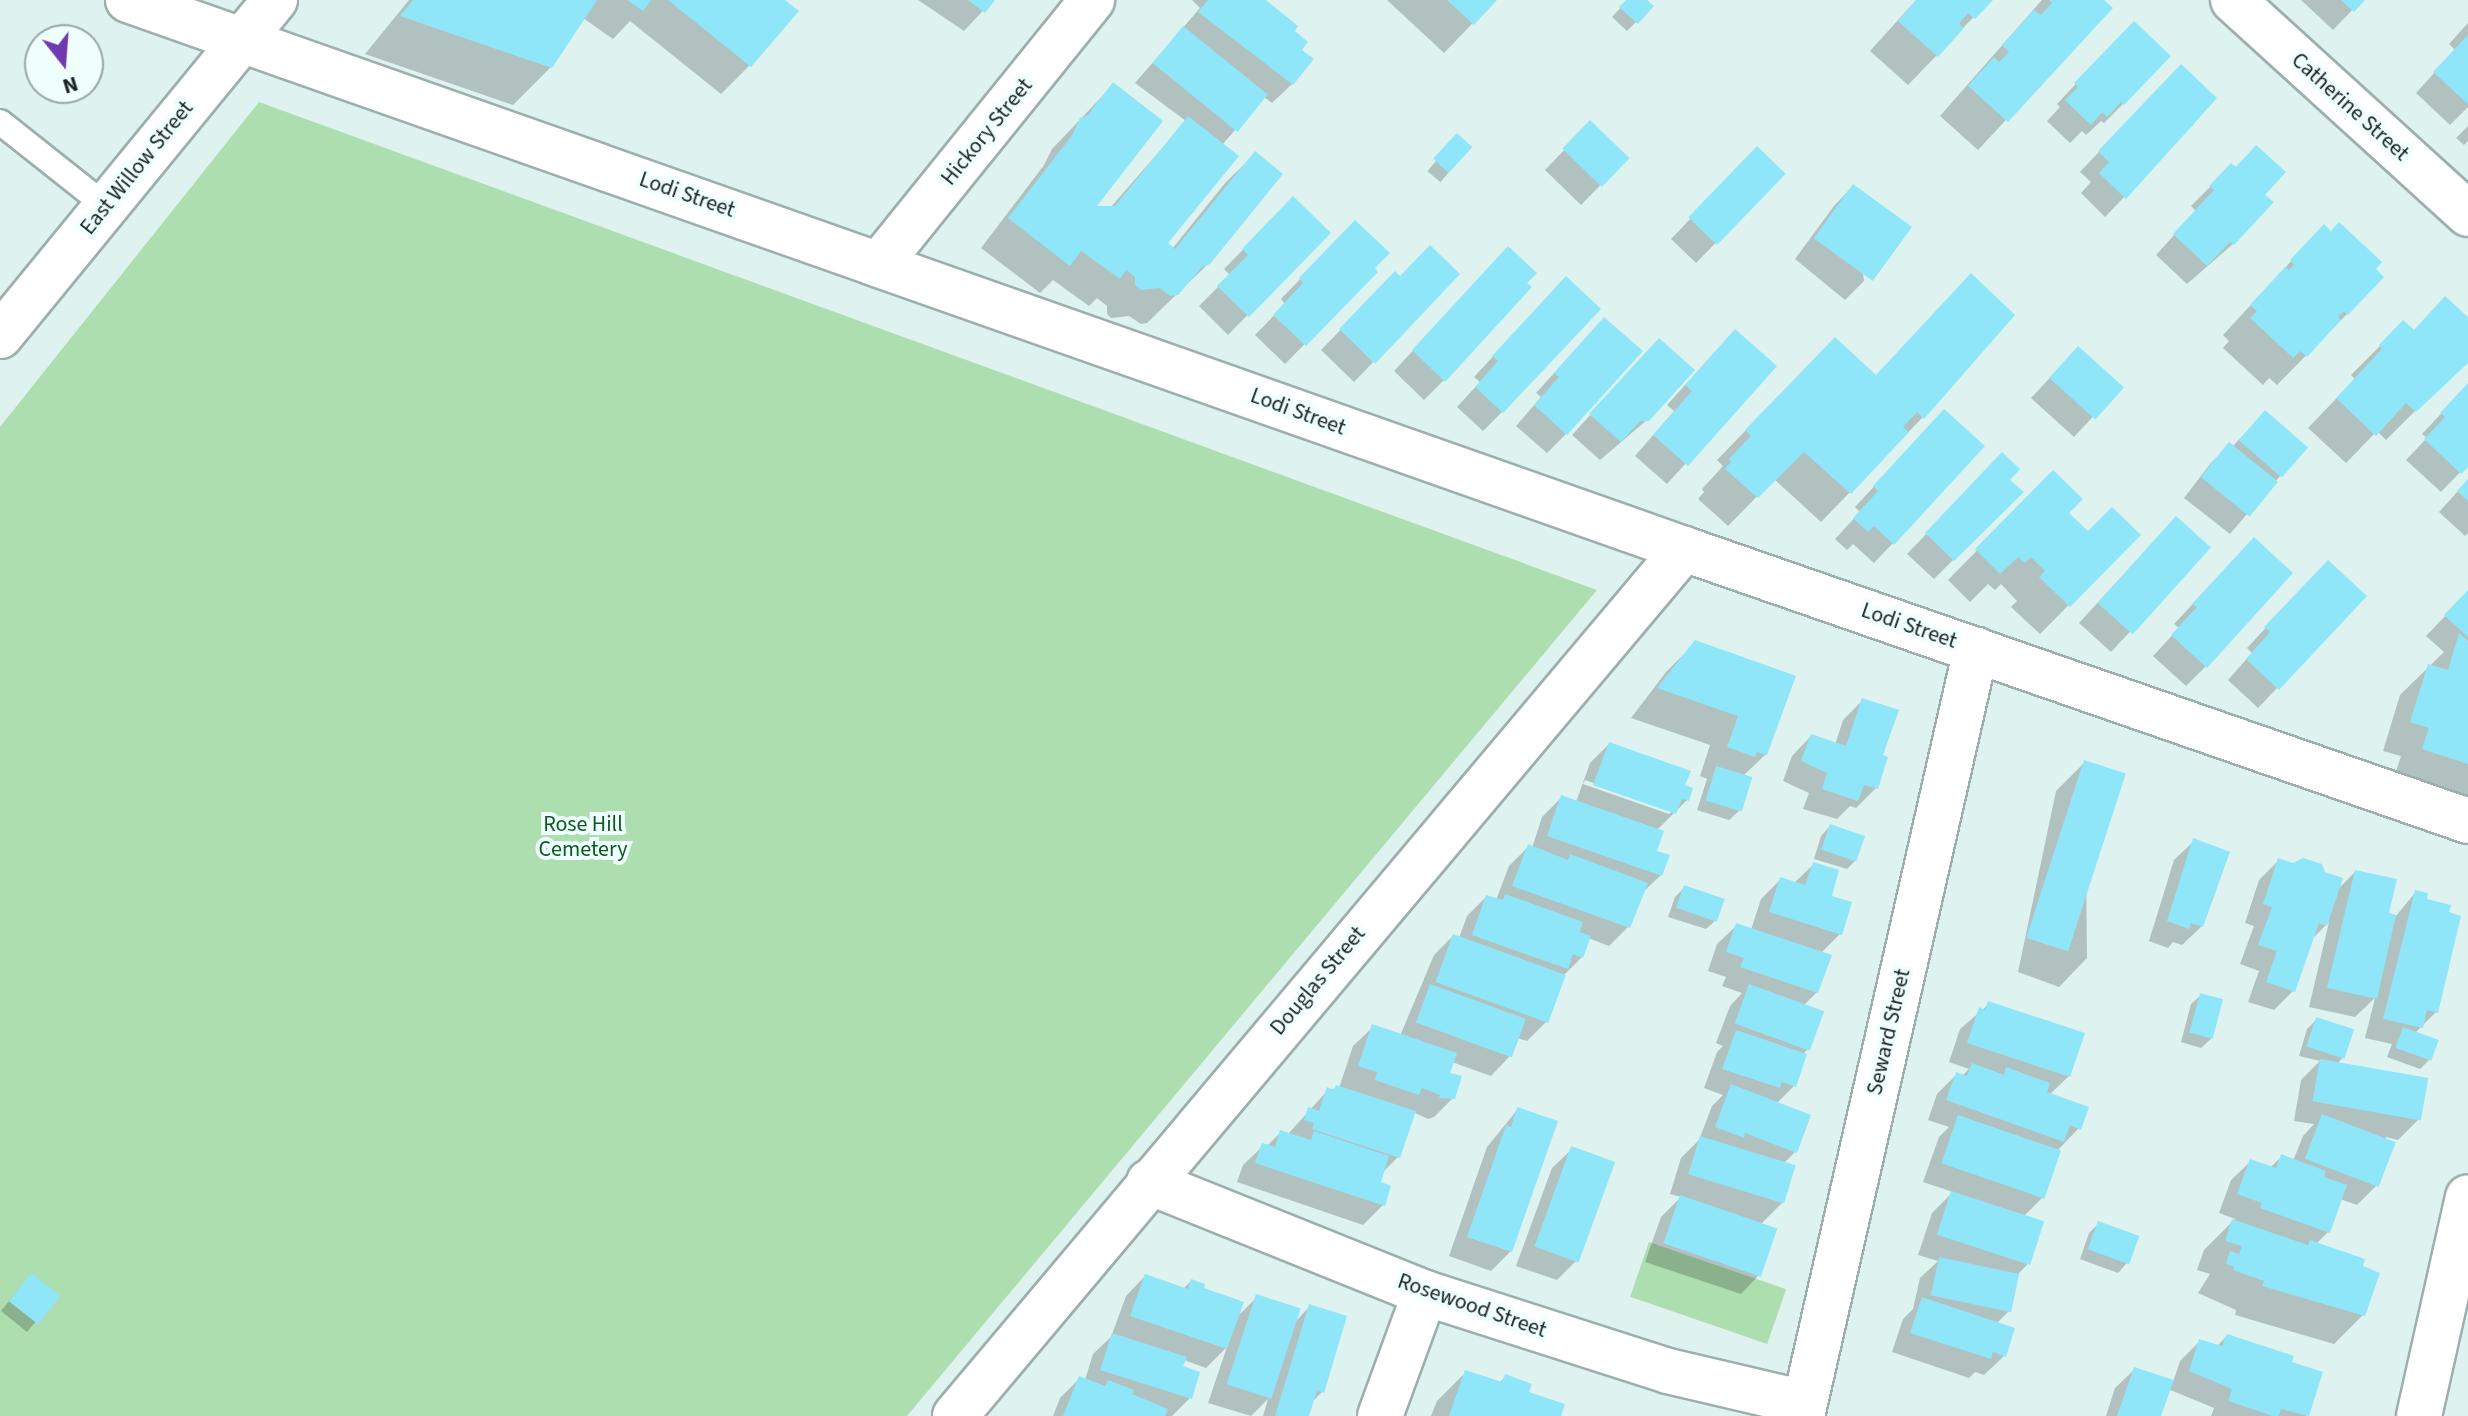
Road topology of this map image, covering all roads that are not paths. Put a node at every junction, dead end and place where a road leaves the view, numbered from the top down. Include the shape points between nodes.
1 (128, 0) edge
2 (275, 0) edge
3 (1092, 0) edge
4 (2233, 0) edge
5 (242, 40) junction
6 (0, 122) edge
7 (106, 206) junction
8 (2468, 214) edge
9 (880, 263) junction
10 (0, 336) edge
11 (1684, 549) junction
12 (1976, 649) junction
13 (2468, 821) edge
14 (1149, 1182) junction
15 (2468, 1197) edge
16 (1425, 1293) junction
17 (1803, 1410) edge
18 (955, 1416) edge
19 (1380, 1416) edge
20 (2419, 1416) edge

1 - 5 street, Lodi Street
2 - 5 street, East Willow Street
3 - 9 street, Hickory Street
4 - 8 street, Catherine Street
5 - 7 street, East Willow Street
5 - 9 street, Lodi Street
6 - 7 lane
7 - 10 street, East Willow Street
9 - 11 street, Lodi Street
11 - 12 street, Lodi Street
11 - 14 street, Douglas Street
12 - 13 street, Lodi Street
12 - 17 street, Seward Street
14 - 16 street, Rosewood Street
14 - 18 street, Douglas Street
15 - 20 street
16 - 17 street, Rosewood Street
16 - 19 street

